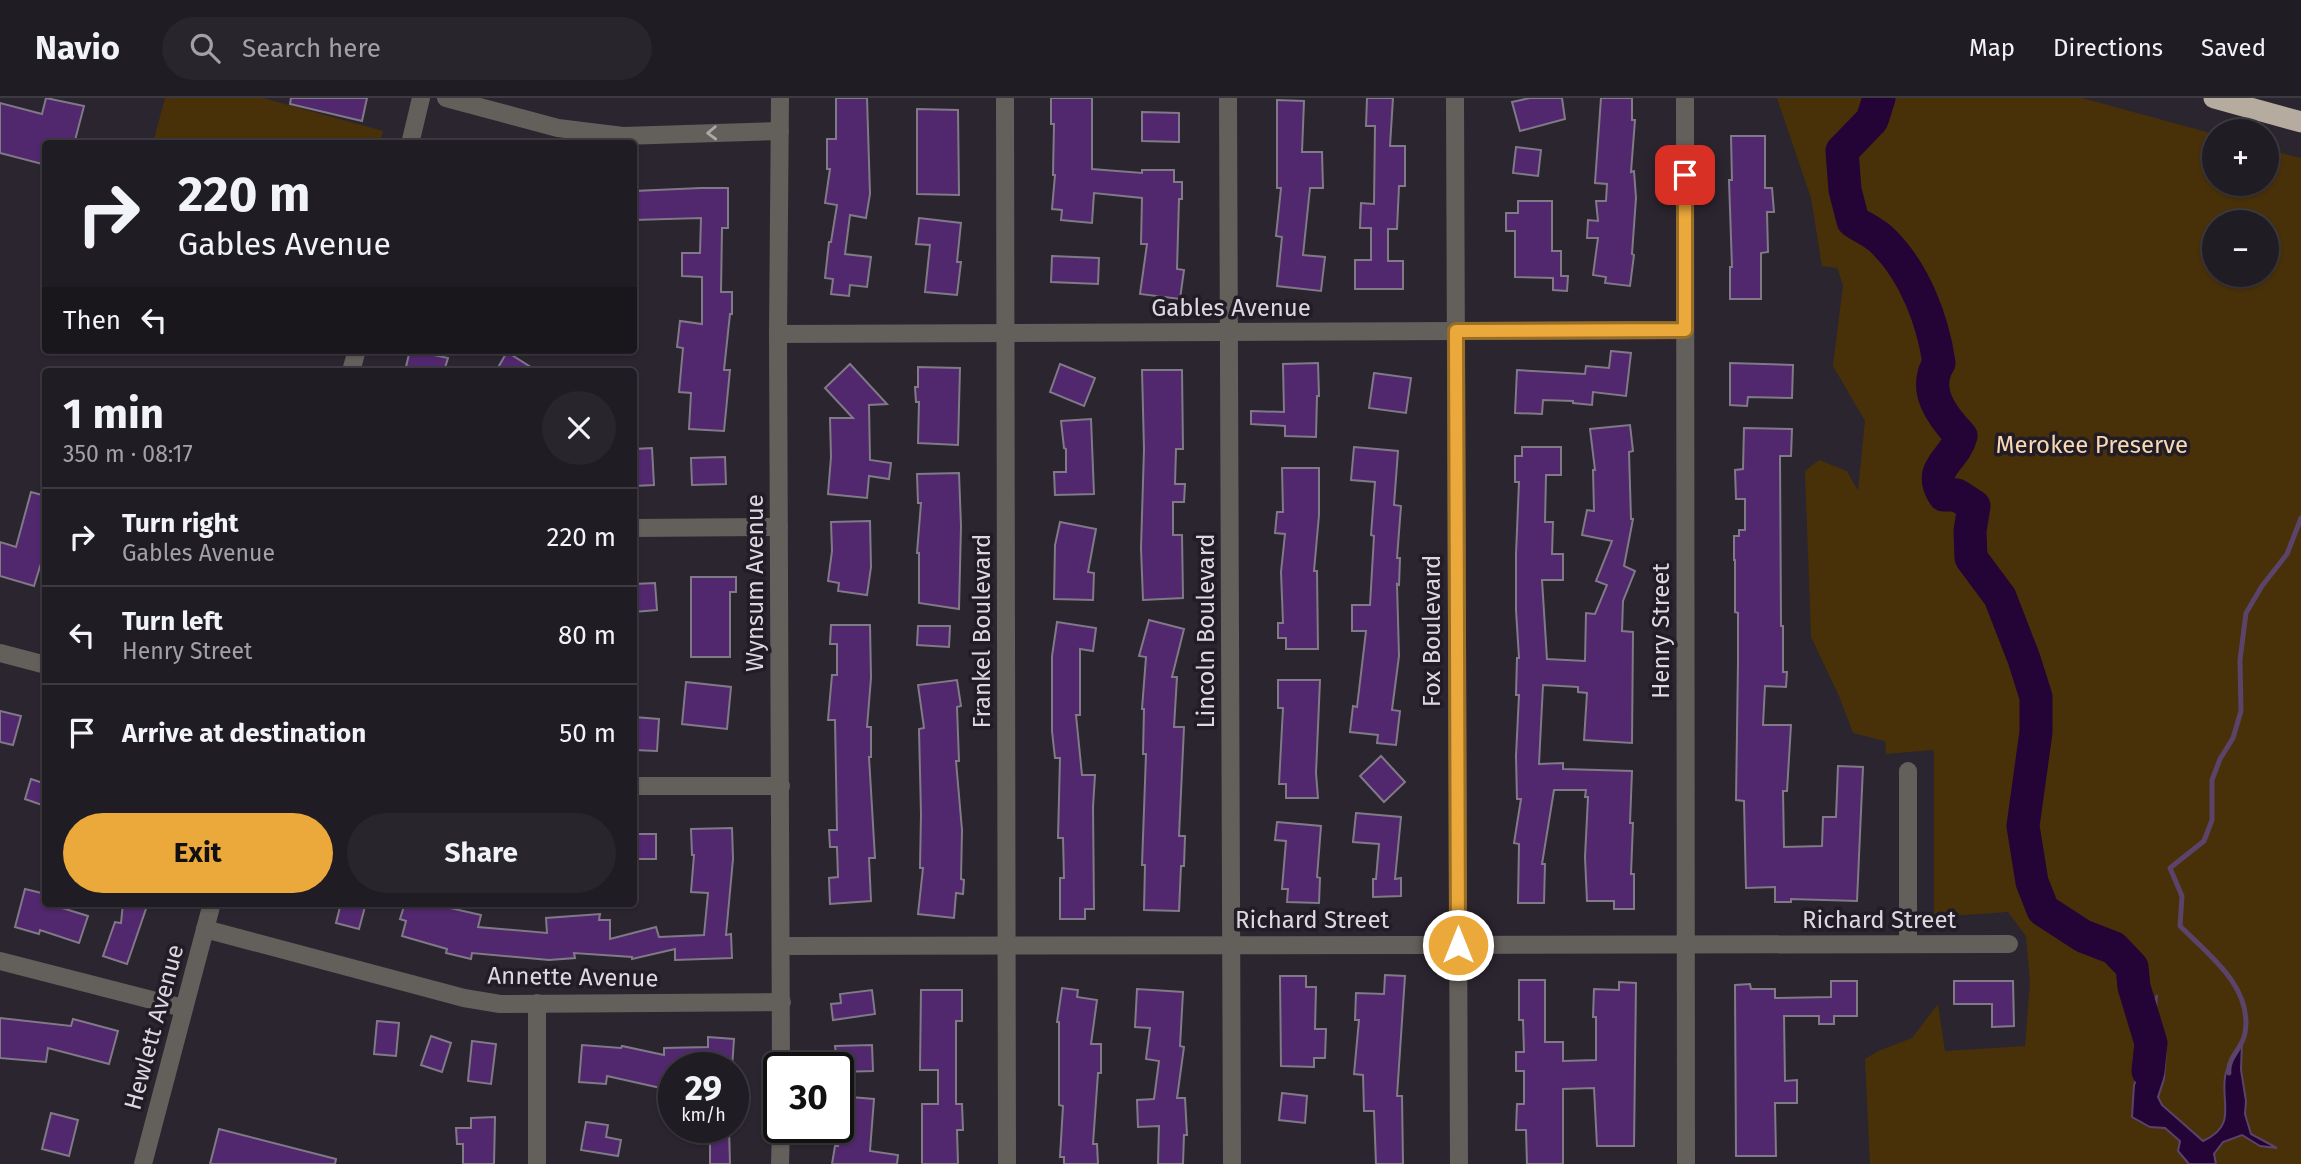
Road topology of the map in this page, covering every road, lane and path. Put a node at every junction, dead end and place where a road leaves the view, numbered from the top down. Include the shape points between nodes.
1 (421, 98) edge
2 (446, 98) edge
3 (780, 98) edge
4 (1005, 98) edge
5 (1228, 98) edge
6 (1455, 98) edge
7 (1685, 98) edge
8 (2214, 98) edge
9 (2301, 122) edge
10 (780, 131) junction
11 (411, 140) edge
12 (1685, 330) junction
13 (1456, 331) junction
14 (1230, 332) junction
15 (1005, 333) junction
16 (778, 334) junction
17 (779, 527) junction
18 (637, 528) edge
19 (0, 653) edge
20 (42, 664) edge
21 (1908, 771) dead end
22 (637, 786) edge
23 (781, 786) junction
24 (211, 907) edge
25 (205, 929) junction
26 (1686, 944) junction
27 (1908, 944) junction
28 (2009, 944) dead end
29 (1008, 945) junction
30 (1231, 945) junction
31 (1458, 945) junction
32 (782, 946) junction
33 (0, 961) edge
34 (782, 1002) junction
35 (537, 1003) junction
36 (183, 1008) junction
37 (781, 1052) edge
38 (780, 1143) edge
39 (144, 1164) edge
40 (537, 1164) edge
41 (780, 1164) edge
42 (1007, 1164) edge
43 (1232, 1164) edge
44 (1459, 1164) edge
45 (1686, 1164) edge

1 - 11 street
10 -> 2 street via 623,136 558,128
3 - 10 street, Wynsum Avenue
4 - 15 street, Frankel Boulevard
5 - 14 street, Lincoln Boulevard
6 - 13 street, Fox Boulevard
7 - 12 street, Henry Street
8 - 9 highway
10 - 16 street, Wynsum Avenue
12 - 13 street, Gables Avenue
12 - 26 street, Henry Street
13 - 14 street, Gables Avenue
13 - 31 street, Fox Boulevard
14 - 15 street, Gables Avenue
14 - 30 street, Lincoln Boulevard
15 - 16 street, Gables Avenue
15 - 29 street, Frankel Boulevard
16 - 17 street, Wynsum Avenue
17 - 18 street
17 - 23 street, Wynsum Avenue
19 - 20 street
21 - 27 street
22 - 23 street
23 - 32 street, Wynsum Avenue
24 - 25 street, Hewlett Avenue
25 - 35 street, Annette Avenue via 464,998 500,1004
25 - 36 street, Hewlett Avenue
26 - 27 street, Richard Street
26 - 31 street, Richard Street
26 - 45 street, Henry Street
27 - 28 street, Richard Street
29 - 30 street, Richard Street
29 - 32 street, Richard Street
29 - 42 street, Frankel Boulevard
30 - 31 street, Richard Street
30 - 43 street, Lincoln Boulevard
31 - 44 street, Fox Boulevard
32 - 34 street, Wynsum Avenue
33 - 36 street
34 - 35 street, Annette Avenue
34 - 37 street, Wynsum Avenue
35 - 40 street
36 - 39 street, Hewlett Avenue
38 - 41 street

